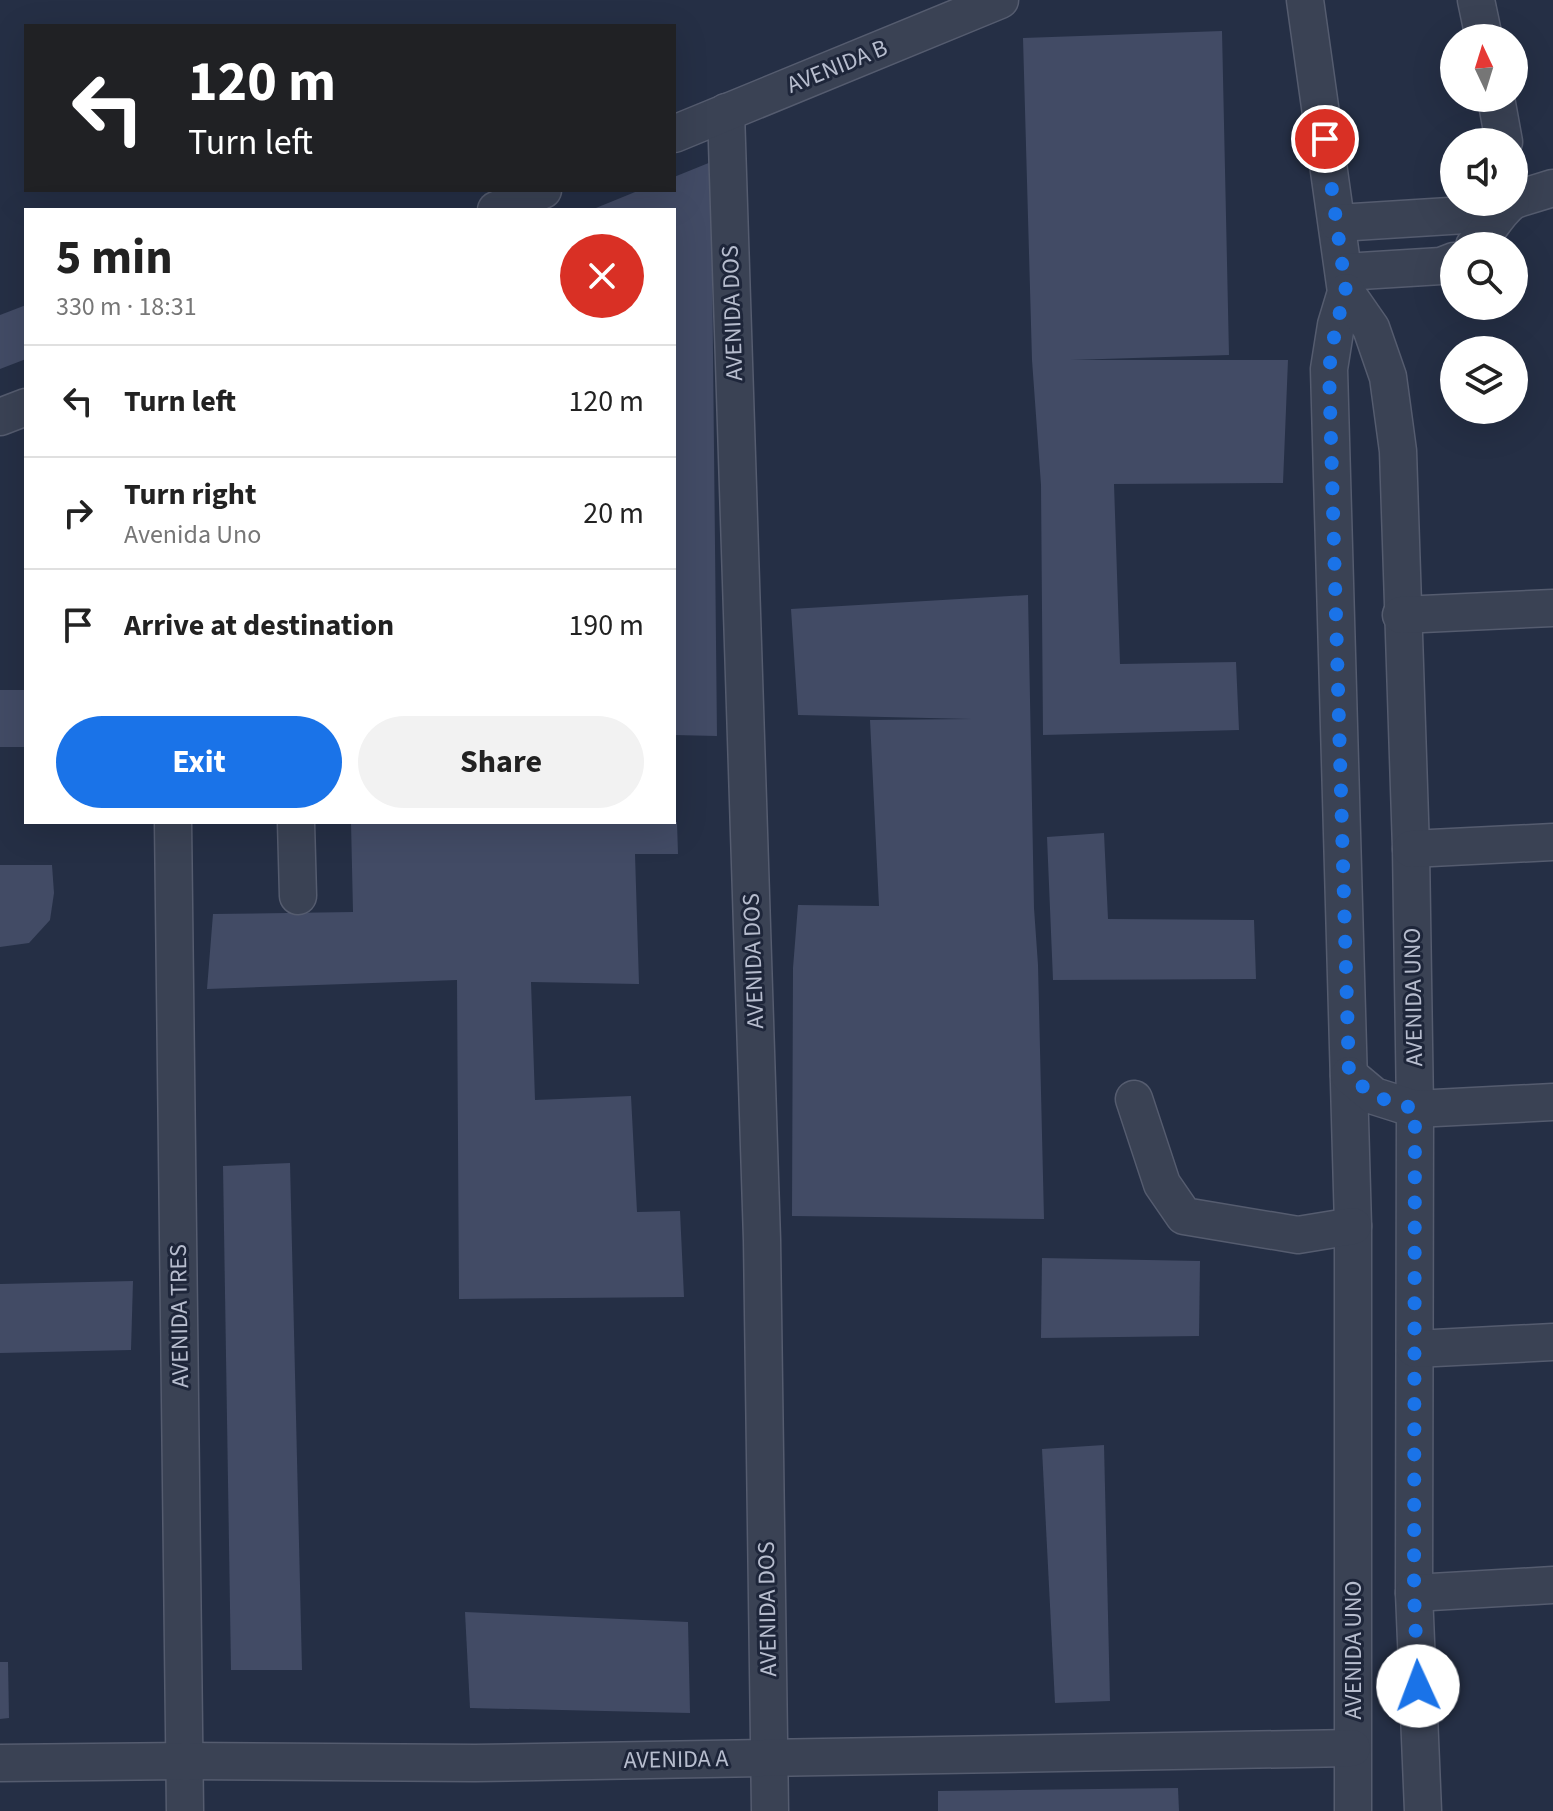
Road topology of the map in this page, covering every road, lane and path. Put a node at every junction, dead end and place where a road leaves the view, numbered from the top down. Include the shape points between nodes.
1 (1000, 0) edge
2 (1305, 0) edge
3 (1476, 0) edge
4 (1481, 24) edge
5 (726, 112) junction
6 (676, 133) edge
7 (1553, 188) edge
8 (538, 192) edge
9 (1528, 196) edge
10 (501, 208) edge
11 (1440, 210) edge
12 (1338, 223) junction
13 (1440, 266) edge
14 (1345, 282) junction
15 (24, 408) edge
16 (0, 417) edge
17 (1553, 608) edge
18 (1401, 615) junction
19 (173, 824) edge
20 (296, 824) edge
21 (1553, 842) edge
22 (1411, 849) junction
23 (298, 896) dead end
24 (1349, 1075) junction
25 (1134, 1099) dead end
26 (1553, 1102) edge
27 (1415, 1109) junction
28 (1351, 1169) junction
29 (1353, 1226) junction
30 (1553, 1342) edge
31 (1415, 1349) junction
32 (1553, 1585) edge
33 (1414, 1593) junction
34 (1352, 1748) junction
35 (769, 1758) junction
36 (185, 1761) junction
37 (0, 1763) edge
38 (185, 1811) edge
39 (770, 1811) edge
40 (1353, 1811) edge
41 (1423, 1811) edge

1 - 5 street, AVENIDA B
2 - 12 street, AVENIDA UNO
3 - 4 street
5 - 6 street, AVENIDA B
5 - 35 street, AVENIDA DOS via 762,1224
7 - 9 street
8 - 10 street
11 - 12 street
12 - 14 street, AVENIDA UNO
13 - 14 street
14 - 18 street, AVENIDA UNO via 1371,328 1388,377 1398,451
14 - 24 street, AVENIDA UNO via 1329,369
15 - 16 street
17 - 18 street
18 - 22 street, AVENIDA UNO
19 - 36 street, AVENIDA TRES
20 - 23 street
21 - 22 street
22 - 27 street, AVENIDA UNO
24 - 27 street via 1374,1096
24 - 28 street, AVENIDA UNO
25 - 29 street via 1162,1184 1184,1216 1298,1235
26 - 27 street
27 - 28 street via 1369,1134
27 - 31 street, AVENIDA UNO
28 - 29 street, AVENIDA UNO
29 - 34 street, AVENIDA UNO
30 - 31 street
31 - 33 street, AVENIDA UNO
32 - 33 street
33 - 41 street, AVENIDA UNO
34 - 35 street, AVENIDA A
34 - 40 street, AVENIDA UNO
35 - 36 street, AVENIDA A
35 - 39 street, AVENIDA DOS
36 - 37 street, AVENIDA A
36 - 38 street, AVENIDA TRES

